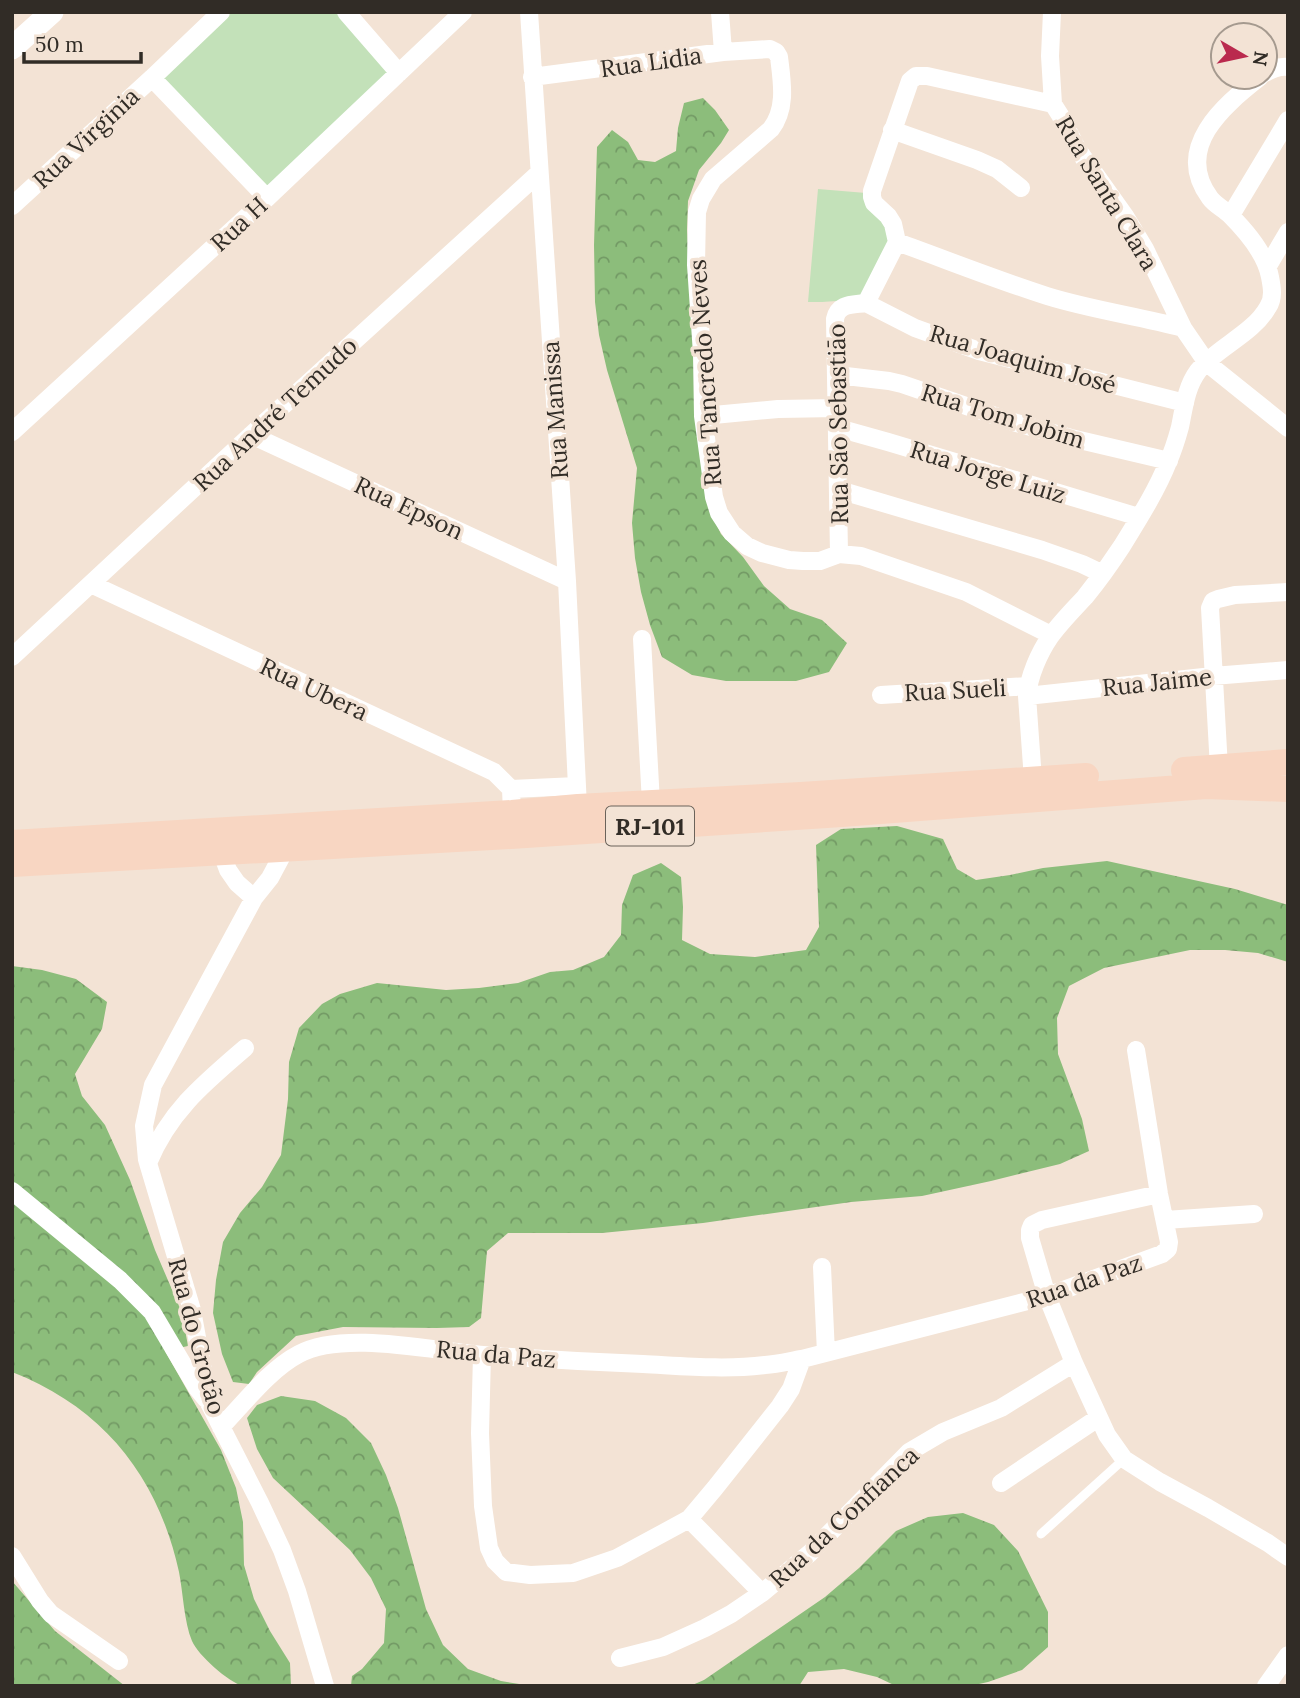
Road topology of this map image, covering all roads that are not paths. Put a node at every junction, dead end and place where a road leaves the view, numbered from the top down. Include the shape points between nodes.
1 (52, 12) edge
2 (221, 12) edge
3 (346, 12) edge
4 (463, 12) edge
5 (529, 12) edge
6 (720, 12) edge
7 (1052, 12) edge
8 (12, 48) edge
9 (771, 49) joint
10 (723, 52) junction
11 (400, 73) junction
12 (532, 77) junction
13 (152, 78) junction
14 (1245, 91) edge
15 (1053, 104) junction
16 (1288, 120) edge
17 (892, 130) junction
18 (539, 173) junction
19 (1021, 188) dead end
20 (267, 198) junction
21 (12, 206) edge
22 (1231, 215) junction
23 (1288, 232) edge
24 (897, 242) junction
25 (1268, 266) junction
26 (866, 303) junction
27 (1183, 328) junction
28 (1207, 363) junction
29 (837, 375) junction
30 (1185, 403) junction
31 (836, 408) junction
32 (703, 416) junction
33 (838, 428) junction
34 (1288, 428) edge
35 (12, 432) edge
36 (251, 435) junction
37 (1169, 461) junction
38 (839, 490) junction
39 (1139, 517) junction
40 (839, 554) junction
41 (1103, 574) junction
42 (566, 581) junction
43 (91, 584) junction
44 (1288, 592) edge
45 (1051, 635) junction
46 (642, 639) dead end
47 (12, 657) edge
48 (1288, 670) edge
49 (1213, 676) junction
50 (1028, 691) junction
51 (881, 695) dead end
52 (1288, 762) edge
53 (1219, 768) junction
54 (1033, 780) junction
55 (1288, 789) edge
56 (577, 797) junction
57 (512, 801) junction
58 (651, 803) junction
59 (12, 843) edge
60 (286, 848) junction
61 (222, 851) junction
62 (12, 864) edge
63 (254, 898) junction
64 (244, 1048) dead end
65 (1136, 1050) dead end
66 (148, 1163) junction
67 (12, 1192) edge
68 (1159, 1194) junction
69 (1254, 1214) dead end
70 (1165, 1220) junction
71 (822, 1267) dead end
72 (1047, 1296) junction
73 (826, 1353) junction
74 (482, 1354) junction
75 (802, 1359) junction
76 (1073, 1363) junction
77 (209, 1403) junction
78 (1098, 1418) junction
79 (221, 1427) junction
80 (1124, 1459) junction
81 (1001, 1483) dead end
82 (689, 1519) junction
83 (1041, 1534) dead end
84 (12, 1556) edge
85 (1288, 1557) edge
86 (762, 1592) junction
87 (1288, 1655) edge
88 (621, 1658) dead end
89 (119, 1661) dead end
90 (325, 1686) edge
91 (1266, 1686) edge

1 - 8 main road
2 - 13 street, Rua Virginia
3 - 11 street
4 - 11 street, Rua H
5 - 12 street, Rua Manissa
6 - 10 street
7 - 15 street, Rua Santa Clara
9 - 10 street, Rua Lidia
9 - 32 street, Rua Tancredo Neves via 779,57 782,100 777,121 713,179 697,212
10 - 12 street, Rua Lidia
11 - 20 street, Rua H
12 - 18 street, Rua Manissa
13 - 20 street
13 - 21 street, Rua Virginia
14 - 22 street via 1217,116 1196,156 1211,199
15 - 17 street via 916,76 910,80
15 - 27 street, Rua Santa Clara via 1078,150 1145,249
16 - 22 street
17 - 19 street via 977,160
17 - 24 street via 872,197 893,224
18 - 36 street, Rua André Temudo
18 - 42 street, Rua Manissa
20 - 35 street, Rua H
22 - 25 street
23 - 25 street
24 - 26 street, Rua Sāo Sebastiāo
24 - 27 street via 1048,296
25 - 28 street via 1269,306
26 - 29 street, Rua Sāo Sebastiāo via 836,312
26 - 30 street, Rua Joaquim José via 915,328 979,351
27 - 28 street, Rua Santa Clara
28 - 30 street via 1193,379
28 - 34 street
29 - 31 street, Rua Sāo Sebastiāo
29 - 37 street, Rua Tom Jobim via 902,384 1024,425
30 - 37 street
31 - 32 street
31 - 33 street, Rua Sāo Sebastiāo
32 - 40 street, Rua Tancredo Neves via 714,497 732,533 747,546 789,560 820,561
33 - 38 street, Rua Sāo Sebastiāo
33 - 39 street, Rua Jorge Luiz
36 - 42 street, Rua Epson
36 - 43 street, Rua André Temudo
37 - 39 street
38 - 40 street, Rua Sāo Sebastiāo
38 - 41 street via 1042,550
39 - 41 street
40 - 45 street, Rua Tancredo Neves via 861,556 966,592
41 - 45 street
42 - 56 street, Rua Manissa
43 - 47 street, Rua André Temudo
43 - 57 street, Rua Ubera via 494,772
44 - 49 street via 1213,601
45 - 50 street
46 - 58 street
48 - 49 street, Rua Jaime
49 - 50 street, Rua Jaime
49 - 53 street
50 - 51 street, Rua Sueli
50 - 54 street
52 - 53 main road, RJ-101
53 - 54 main road, RJ-101
54 - 58 main road, RJ-101
55 - 60 main road, RJ-101 via 1206,786
56 - 57 main road, RJ-101
56 - 58 main road, RJ-101
57 - 59 main road, RJ-101
60 - 61 main road, RJ-101
60 - 63 street, Rua do Grotão
61 - 62 main road, RJ-101
61 - 63 street via 228,870
63 - 66 street, Rua do Grotão via 153,1085 144,1126
64 - 66 street via 178,1110
65 - 68 street, Rua da Paz
66 - 77 street, Rua do Grotão via 192,1310
67 - 77 street via 152,1312
68 - 70 street, Rua da Paz
68 - 72 street via 1032,1225 1030,1238
69 - 70 street
70 - 72 street, Rua da Paz via 1169,1242 1162,1254
71 - 73 street
72 - 73 street, Rua da Paz
72 - 76 street
73 - 75 street, Rua da Paz
74 - 75 street, Rua da Paz via 712,1367
74 - 79 street, Rua da Paz via 366,1343 319,1347 299,1353 281,1366
74 - 82 street via 483,1506 489,1548 506,1572 573,1573 617,1558
75 - 82 street via 780,1406
76 - 78 street
76 - 86 street, Rua da Confianca via 1001,1408 909,1452 810,1553
77 - 79 street, Rua do Grotão
78 - 80 street
78 - 81 street
79 - 90 street, Rua do Grotão via 282,1550
80 - 83 lane
80 - 85 street
82 - 86 street, Rua da Confianca
84 - 89 street via 51,1614
86 - 88 street, Rua da Confianca via 705,1628 663,1647
87 - 91 street

